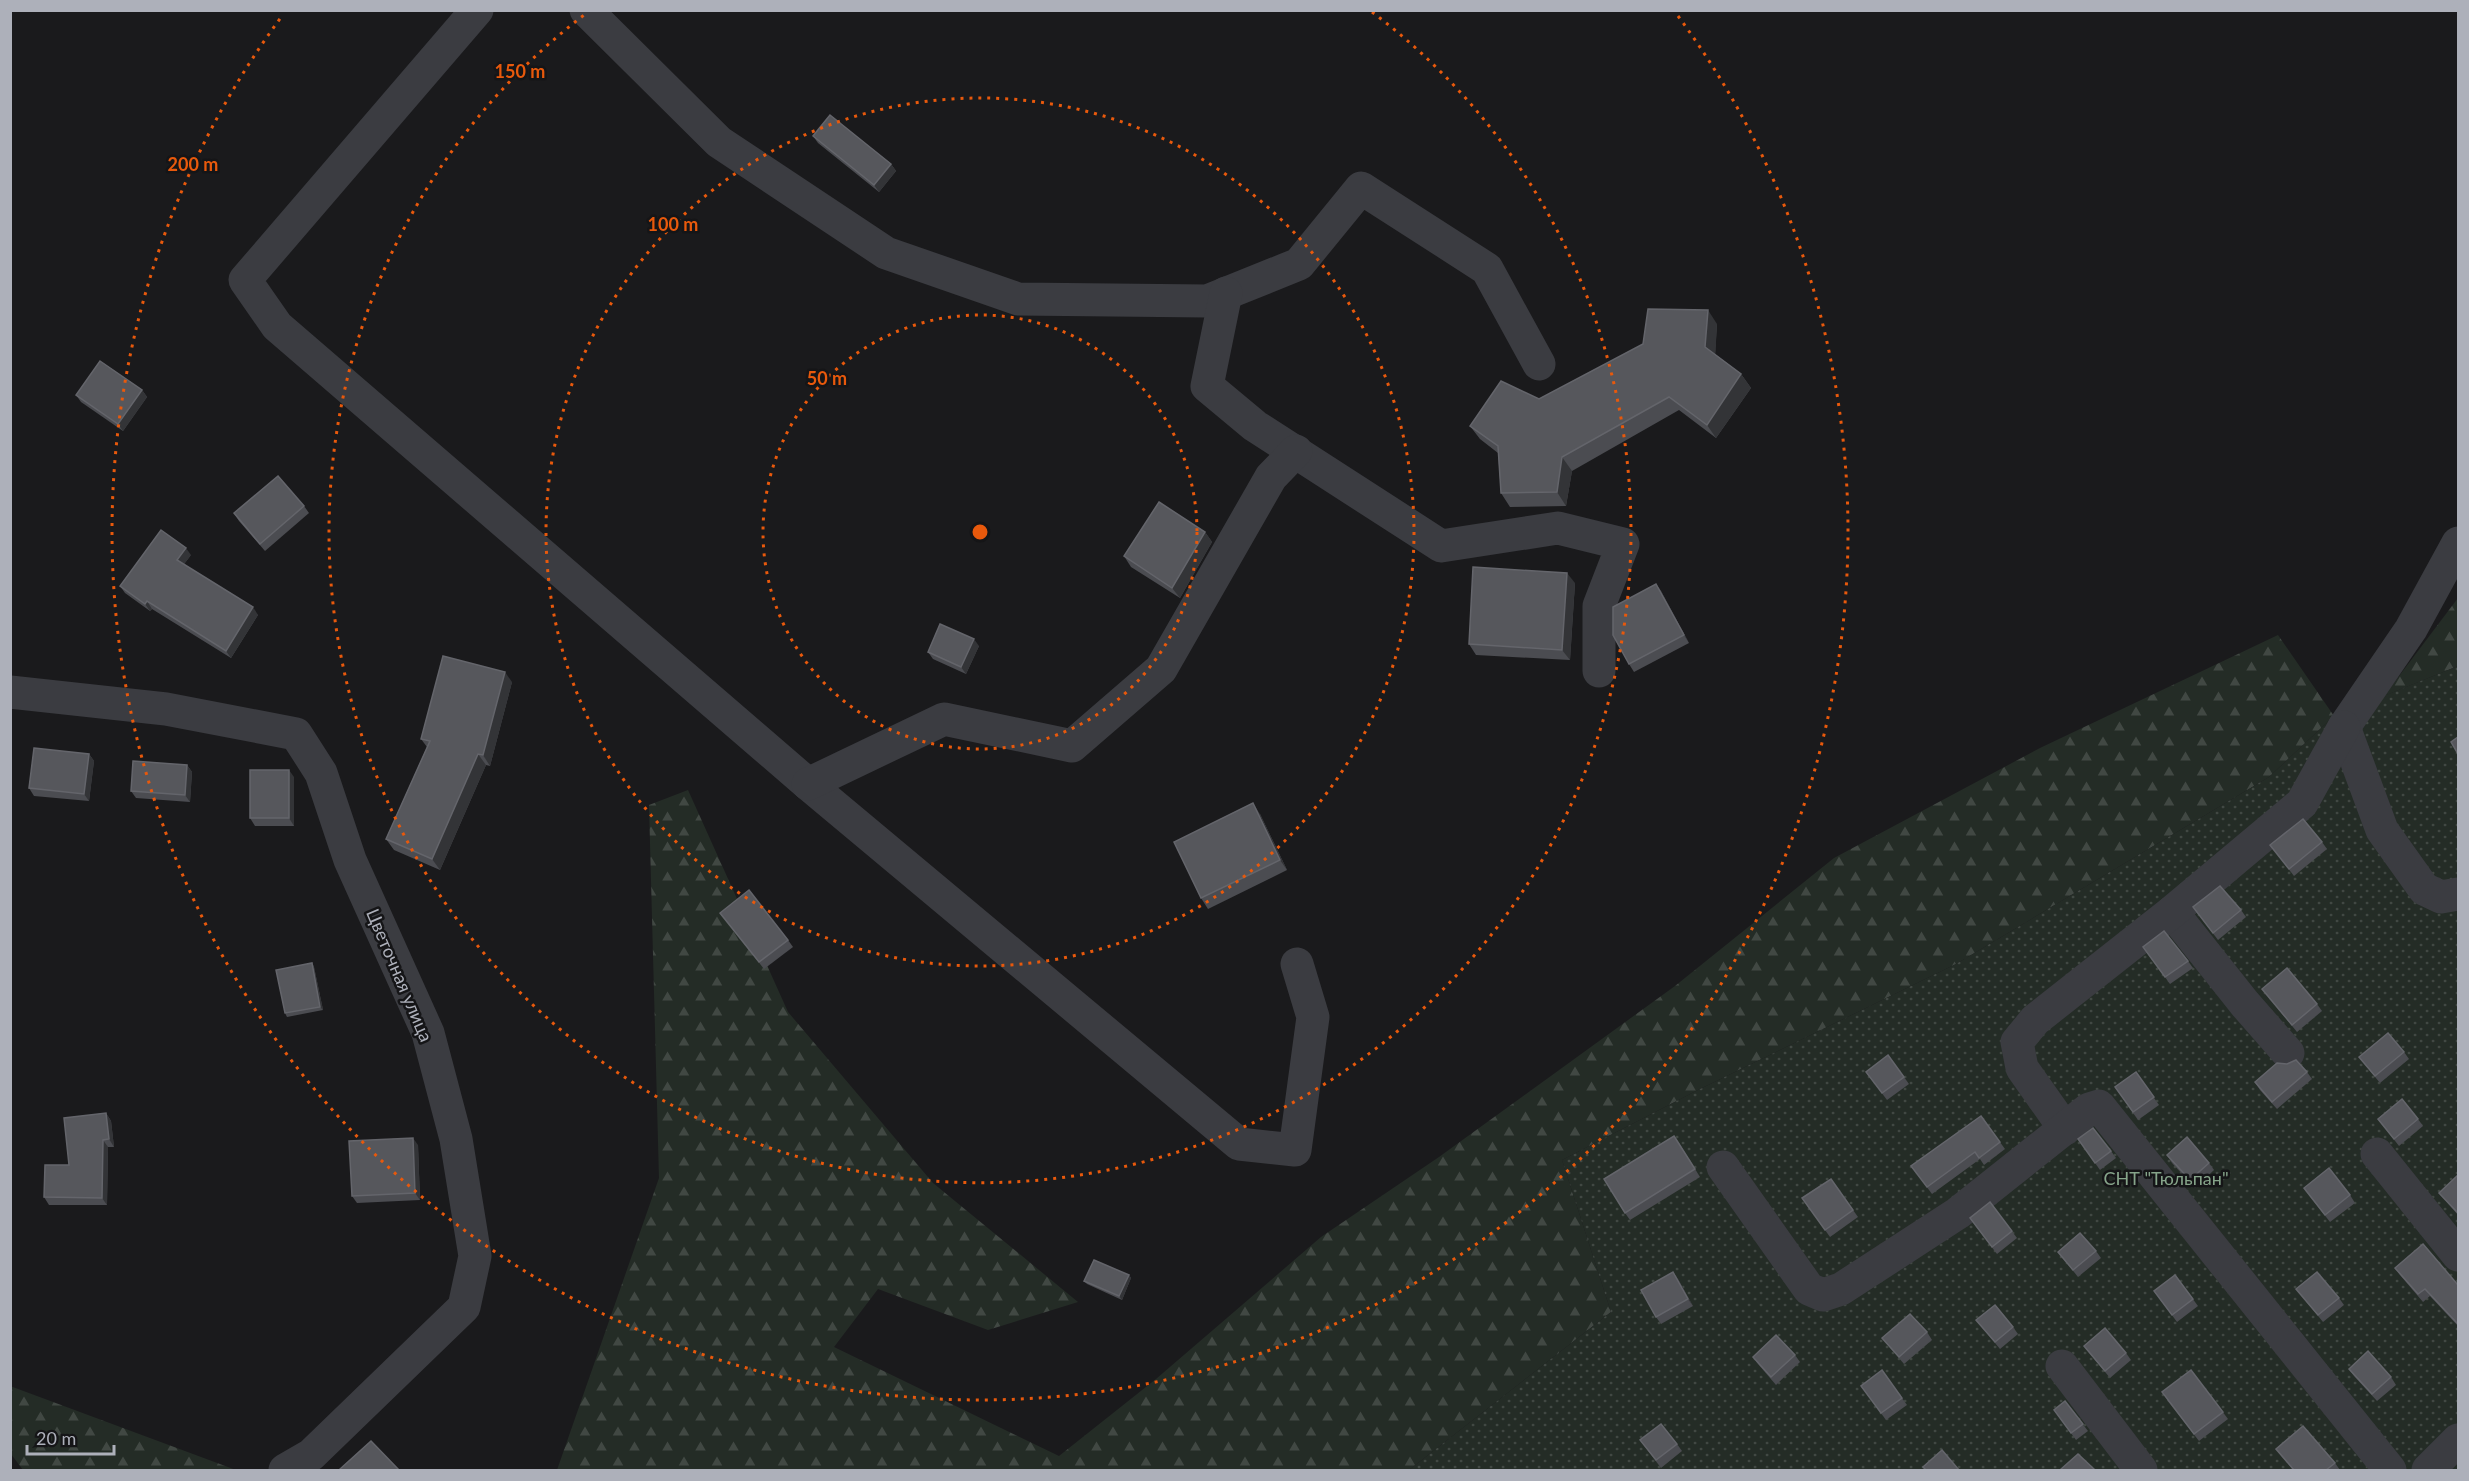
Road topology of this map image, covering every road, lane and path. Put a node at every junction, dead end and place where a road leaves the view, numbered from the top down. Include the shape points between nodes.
1 (477, 10) edge
2 (586, 10) edge
3 (1226, 293) junction
4 (1539, 364) dead end
5 (1296, 450) junction
6 (2458, 543) edge
7 (1599, 671) dead end
8 (10, 692) edge
9 (2344, 727) junction
10 (808, 784) junction
11 (2458, 894) edge
12 (2172, 912) junction
13 (1297, 964) dead end
14 (2288, 1053) dead end
15 (2065, 1129) junction
16 (2377, 1154) dead end
17 (1723, 1167) dead end
18 (2458, 1255) edge
19 (2062, 1366) dead end
20 (2458, 1440) edge
21 (285, 1470) edge
22 (2141, 1470) edge
23 (2390, 1470) edge
24 (2428, 1470) edge

1 - 10 street via 245,280 277,326
2 - 3 street via 719,142 886,253 1018,299 1207,301
3 - 4 street via 1299,264 1361,188 1487,268
3 - 5 street via 1208,386 1255,426
5 - 7 street via 1441,546 1558,528 1623,544 1599,606
5 - 10 street via 1271,477 1161,669 1072,746 944,719
6 - 9 street via 2411,629
8 - 21 street, Цветочная улица via 166,709 296,734 321,773 350,860 428,1033 456,1139 475,1256 464,1307 311,1455
9 - 11 street via 2382,830 2424,889 2441,897
9 - 12 street via 2302,803
10 - 13 street via 1239,1144 1295,1150 1313,1017
12 - 14 street
12 - 15 street via 2035,1020 2017,1042 2022,1068
15 - 17 street via 1958,1213 1841,1289 1823,1295 1809,1289
15 - 23 street via 2089,1109 2099,1106 2107,1113
16 - 18 street
19 - 22 street
20 - 24 street

